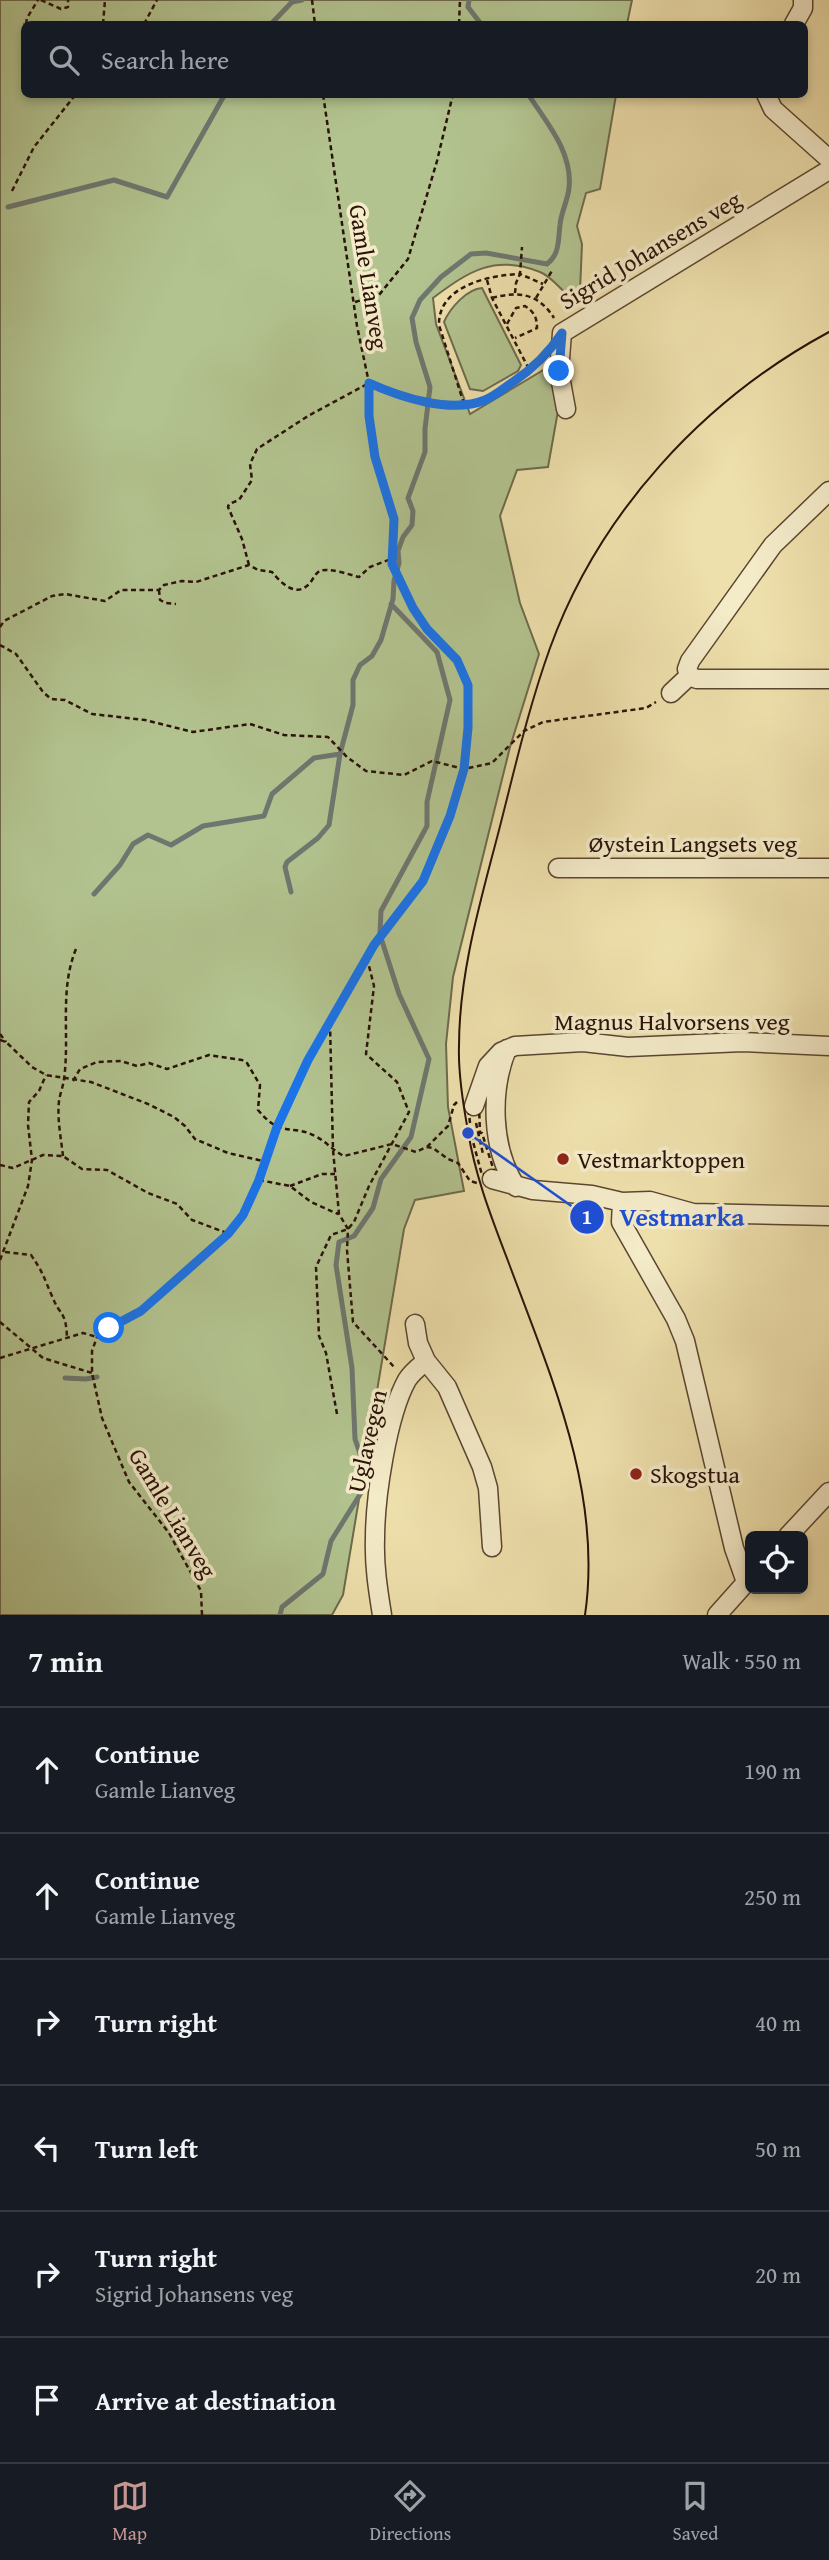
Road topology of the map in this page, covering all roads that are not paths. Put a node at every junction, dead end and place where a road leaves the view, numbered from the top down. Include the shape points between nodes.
1 (803, 0) edge
2 (796, 21) edge
3 (768, 98) edge
4 (829, 159) edge
5 (829, 170) edge
6 (566, 409) dead end
7 (829, 491) edge
8 (690, 676) junction
9 (829, 679) edge
10 (671, 693) road end
11 (558, 868) dead end
12 (829, 868) edge
13 (829, 1046) edge
14 (511, 1047) junction
15 (474, 1106) road end
16 (492, 1179) road end
17 (516, 1187) junction
18 (622, 1202) junction
19 (829, 1216) edge
20 (415, 1324) dead end
21 (426, 1361) junction
22 (829, 1492) edge
23 (793, 1531) edge
24 (492, 1547) dead end
25 (745, 1573) edge
26 (745, 1583) edge
27 (382, 1615) edge
28 (717, 1615) edge

1 - 2 street
3 - 4 street via 773,109
5 - 6 street, Sigrid Johansens veg via 562,333 559,371
7 - 8 street via 773,545 691,661
8 - 9 street
8 - 10 street
11 - 12 street, Øystein Langsets veg
13 - 14 street, Magnus Halvorsens veg via 743,1042 628,1047 583,1042
14 - 15 street via 488,1066
14 - 17 street via 498,1086 497,1121 500,1150
16 - 17 street
17 - 18 street
18 - 19 street via 650,1201 693,1213
18 - 25 street via 621,1222 685,1341 734,1548
20 - 21 street
21 - 24 street via 447,1387 482,1467
21 - 27 street, Uglavegen via 407,1381 379,1484 374,1540
22 - 23 street
26 - 28 street

